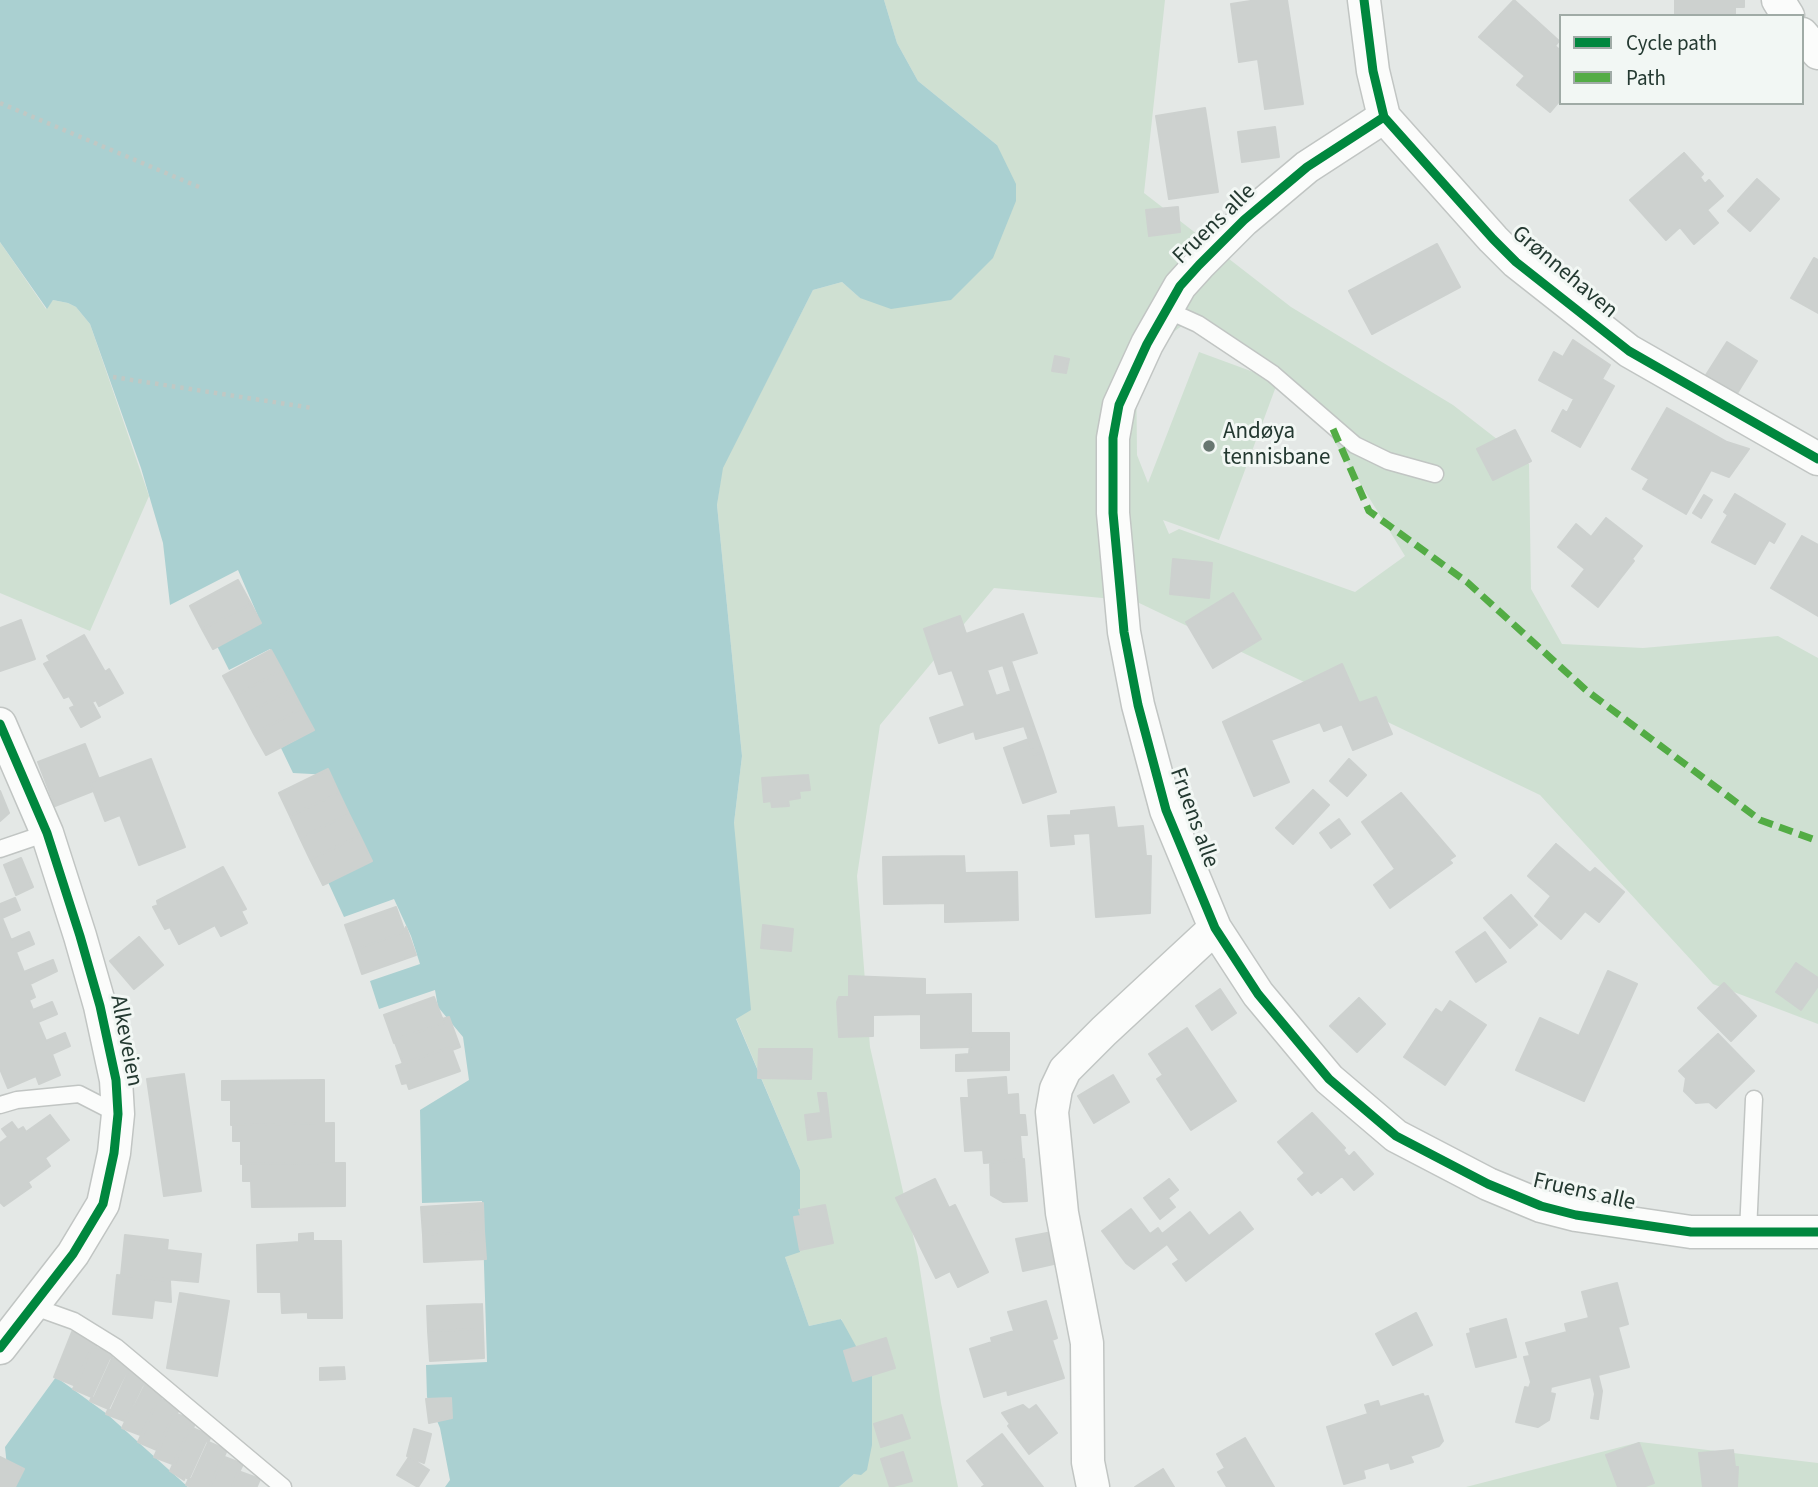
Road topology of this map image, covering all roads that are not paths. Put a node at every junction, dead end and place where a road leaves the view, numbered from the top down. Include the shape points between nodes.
1 (1364, 0) edge
2 (1804, 36) edge
3 (1818, 53) edge
4 (1384, 117) junction
5 (1167, 310) junction
6 (1818, 458) edge
7 (1435, 474) dead end
8 (0, 724) edge
9 (47, 833) junction
10 (0, 849) edge
11 (1215, 928) junction
12 (1754, 1099) dead end
13 (0, 1105) edge
14 (118, 1114) junction
15 (1748, 1232) junction
16 (1818, 1232) edge
17 (32, 1306) junction
18 (0, 1348) edge
19 (283, 1487) edge
20 (1093, 1487) edge

1 - 4 street, Grønnehaven
2 - 3 street
4 - 5 street, Fruens alle via 1307,167 1244,220 1180,286
4 - 6 street, Grønnehaven via 1516,261 1629,351
5 - 7 lane via 1198,324 1273,374 1355,445 1388,461
5 - 11 street, Fruens alle via 1119,405 1113,438 1115,551 1124,632 1156,774 1166,810
8 - 9 street, Alkeveien
9 - 10 lane
9 - 14 street, Alkeveien via 100,1006 116,1080
11 - 15 street, Fruens alle via 1258,994 1329,1079 1396,1136 1455,1169 1541,1206 1613,1223 1691,1232
11 - 20 street via 1065,1070 1056,1089 1052,1112 1062,1213 1087,1343 1088,1462
12 - 15 lane
13 - 14 lane, Alkeveien via 79,1094
14 - 17 street, Alkeveien via 103,1204 73,1254
15 - 16 street, Fruens alle
17 - 18 street, Alkeveien
17 - 19 lane via 74,1321 117,1347

